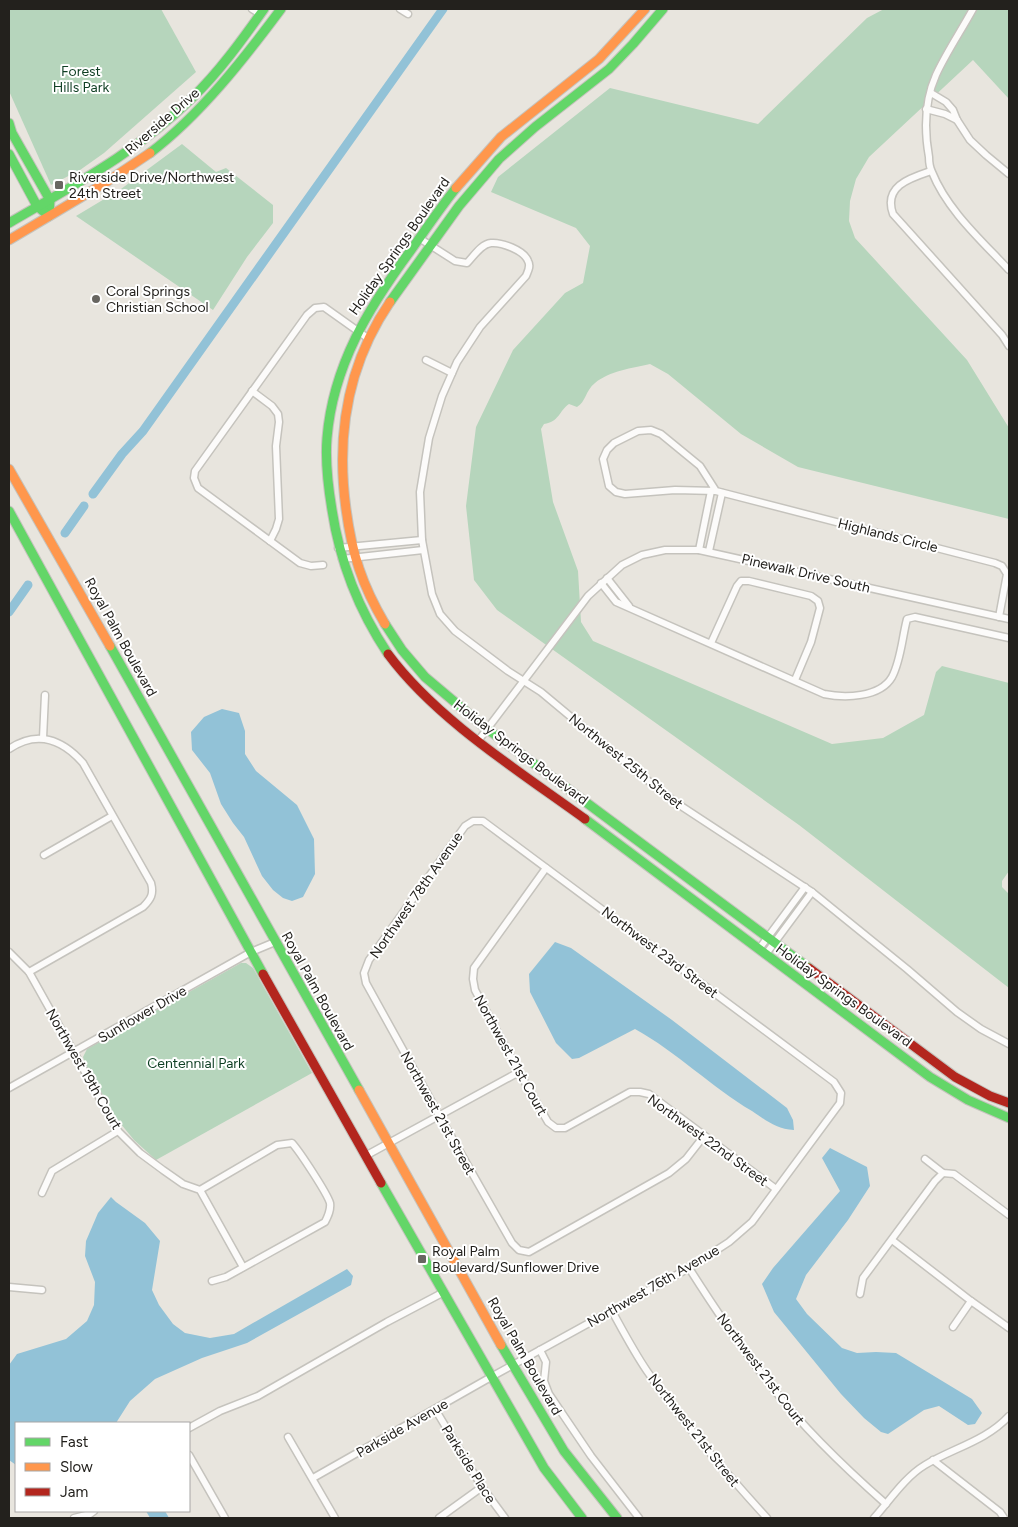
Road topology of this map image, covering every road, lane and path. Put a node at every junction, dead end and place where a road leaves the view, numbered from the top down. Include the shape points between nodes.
1 (252, 9) edge
2 (281, 9) edge
3 (400, 9) edge
4 (645, 9) edge
5 (663, 9) edge
6 (973, 9) edge
7 (262, 12) edge
8 (408, 14) dead end
9 (931, 93) junction
10 (926, 110) junction
11 (957, 120) junction
12 (9, 123) edge
13 (9, 154) edge
14 (931, 171) junction
15 (1009, 174) edge
16 (50, 200) junction
17 (37, 206) junction
18 (50, 216) junction
19 (9, 223) edge
20 (419, 238) junction
21 (9, 240) edge
22 (431, 246) junction
23 (1009, 270) edge
24 (358, 330) junction
25 (369, 339) junction
26 (1009, 346) edge
27 (426, 360) dead end
28 (452, 373) junction
29 (252, 391) junction
30 (9, 469) edge
31 (716, 492) junction
32 (9, 511) edge
33 (422, 540) junction
34 (270, 541) junction
35 (352, 547) junction
36 (338, 548) junction
37 (423, 550) junction
38 (699, 550) junction
39 (709, 551) junction
40 (355, 558) junction
41 (342, 559) junction
42 (323, 565) dead end
43 (607, 578) junction
44 (601, 583) junction
45 (630, 607) junction
46 (999, 616) junction
47 (1009, 619) edge
48 (1009, 638) edge
49 (711, 643) junction
50 (795, 680) junction
51 (524, 681) junction
52 (45, 695) dead end
53 (487, 730) junction
54 (43, 738) junction
55 (478, 741) junction
56 (9, 748) edge
57 (112, 816) junction
58 (474, 821) joint
59 (44, 855) dead end
60 (546, 868) junction
61 (805, 887) junction
62 (812, 892) junction
63 (771, 940) junction
64 (275, 942) junction
65 (9, 952) edge
66 (251, 952) junction
67 (762, 952) junction
68 (29, 972) junction
69 (364, 973) joint
70 (1009, 1044) edge
71 (73, 1053) junction
72 (518, 1072) junction
73 (9, 1088) edge
74 (640, 1092) joint
75 (841, 1093) joint
76 (1009, 1103) edge
77 (439, 1115) junction
78 (1009, 1118) edge
79 (118, 1131) junction
80 (704, 1136) junction
81 (388, 1143) junction
82 (367, 1155) junction
83 (925, 1159) dead end
84 (943, 1173) junction
85 (776, 1189) junction
86 (200, 1190) junction
87 (42, 1193) dead end
88 (1009, 1215) edge
89 (892, 1240) junction
90 (243, 1267) junction
91 (689, 1268) junction
92 (212, 1281) dead end
93 (9, 1287) edge
94 (42, 1290) dead end
95 (444, 1292) junction
96 (860, 1294) dead end
97 (971, 1301) junction
98 (612, 1312) junction
99 (953, 1327) dead end
100 (1009, 1328) edge
101 (540, 1350) junction
102 (512, 1365) junction
103 (491, 1377) junction
104 (435, 1409) junction
105 (1009, 1416) edge
106 (190, 1427) edge
107 (288, 1437) dead end
108 (190, 1457) edge
109 (933, 1460) junction
110 (313, 1478) junction
111 (482, 1487) junction
112 (886, 1504) junction
113 (92, 1514) edge
114 (74, 1518) edge
115 (225, 1518) edge
116 (335, 1518) edge
117 (439, 1518) edge
118 (504, 1518) edge
119 (582, 1518) edge
120 (616, 1518) edge
121 (639, 1518) edge
122 (767, 1518) edge
123 (874, 1518) edge
124 (1004, 1518) edge

1 - 7 street
2 - 18 street, Riverside Drive via 253,48 208,99 162,143 133,165
3 - 8 street
4 - 20 street, Holiday Springs Boulevard via 594,64 491,147 464,177
5 - 22 street, Holiday Springs Boulevard via 604,74 501,157 475,186
6 - 9 street via 936,76
7 - 16 street, Riverside Drive via 190,99 123,154
9 - 10 street
9 - 11 street via 946,102
10 - 11 street
10 - 14 street via 926,146
11 - 15 street via 976,145
12 - 16 street
13 - 17 street
14 - 23 street via 956,211
14 - 26 street via 907,179 898,186 890,204 893,214
16 - 17 street, Riverside Drive
16 - 18 street
17 - 18 street
17 - 19 street, Riverside Drive
18 - 21 street, Riverside Drive
20 - 22 street
20 - 24 street, Holiday Springs Boulevard
22 - 25 street, Holiday Springs Boulevard via 385,309
22 - 28 street, Northwest 25th Street via 455,261 467,263 482,246 501,244 522,252 528,260 526,276 480,327
24 - 25 street
24 - 29 street via 324,308 315,308
24 - 36 street, Holiday Springs Boulevard via 339,378 327,437 330,499
25 - 35 street, Holiday Springs Boulevard via 354,375 341,438 344,497
27 - 28 street
28 - 33 street, Northwest 25th Street via 429,438 420,492
29 - 34 street via 272,406 280,422 276,446 279,519
29 - 34 street via 195,471 194,478 198,488
30 - 64 street, Royal Palm Boulevard
31 - 31 street, Highlands Circle via 616,492 609,486 603,459 614,443 638,431 651,430 661,434 700,466
31 - 38 street
31 - 39 street
31 - 46 street, Highlands Circle via 1002,566 1007,574
32 - 66 street
33 - 35 street
33 - 37 street, Northwest 25th Street
34 - 42 street via 300,563
35 - 36 street
35 - 40 street, Holiday Springs Boulevard
36 - 41 street, Holiday Springs Boulevard
37 - 40 street
37 - 51 street, Northwest 25th Street via 432,594 440,614 455,632
38 - 39 street, Pinewalk Drive South
38 - 43 street, Pinewalk Drive South via 665,550 642,555 622,565
39 - 46 street, Pinewalk Drive South
40 - 41 street
40 - 53 street, Holiday Springs Boulevard via 376,607 398,642 425,677
41 - 55 street, Holiday Springs Boulevard via 363,613 386,651 415,687
43 - 44 street, Pinewalk Drive South
43 - 45 street
44 - 45 street via 616,602
44 - 51 street, Pinewalk Drive South
45 - 49 street
46 - 47 street, Pinewalk Drive South
48 - 50 street via 915,617 907,620 891,679 874,691 834,696
49 - 50 street
49 - 50 street, Pinewalk Drive South via 741,581 749,580 811,596 818,601 820,608 811,642
51 - 53 street, Pinewalk Drive South
51 - 61 street, Northwest 25th Street via 678,804
52 - 54 street
53 - 55 street, Pinewalk Drive South
53 - 63 street, Holiday Springs Boulevard
54 - 56 street via 30,739
54 - 57 street via 62,744 83,763
55 - 67 street, Holiday Springs Boulevard
57 - 59 street
57 - 68 street via 151,883 152,896 143,906
58 - 60 street, Northwest 23rd Street via 483,821
58 - 69 street, Northwest 78th Avenue via 465,826 369,960
60 - 72 street, Northwest 21st Court via 474,968 475,990
60 - 75 street, Northwest 23rd Street via 834,1082
61 - 62 street, Northwest 25th Street
61 - 63 street
62 - 63 street
62 - 70 street, Northwest 25th Street via 957,1012
63 - 67 street
63 - 76 street, Holiday Springs Boulevard via 957,1078
64 - 66 street, Sunflower Drive
64 - 81 street, Royal Palm Boulevard
65 - 68 street, Northwest 19th Court
66 - 71 street, Sunflower Drive
66 - 82 street
67 - 78 street, Holiday Springs Boulevard via 949,1090 988,1111
68 - 71 street, Northwest 19th Court
69 - 77 street, Northwest 21st Street via 366,983
71 - 73 street, Sunflower Drive
71 - 79 street, Northwest 19th Court
72 - 74 street, Northwest 21st Court via 548,1122 556,1128 565,1128 630,1092
72 - 77 street
74 - 80 street, Northwest 22nd Street via 649,1094
75 - 85 street, Northwest 76th Avenue via 840,1103
77 - 80 street, Northwest 21st Street via 512,1243 529,1252 669,1174
77 - 81 street
79 - 86 street, Northwest 19th Court via 163,1170 183,1184
79 - 87 street via 52,1171
80 - 85 street, Northwest 22nd Street
81 - 82 street
81 - 102 street, Royal Palm Boulevard
82 - 95 street
83 - 84 street
84 - 88 street via 954,1174
84 - 89 street
85 - 91 street, Northwest 76th Avenue via 752,1222 729,1242
86 - 90 street
86 - 90 street via 277,1145 292,1143 330,1202 330,1214 325,1222
89 - 96 street via 863,1278
89 - 97 street
90 - 92 street
91 - 98 street, Northwest 76th Avenue
91 - 112 street, Northwest 21st Court via 736,1340 773,1388 812,1434
93 - 94 street
95 - 103 street
95 - 106 street via 258,1396
97 - 99 street
97 - 100 street
98 - 101 street, Northwest 76th Avenue
98 - 122 street, Northwest 21st Street via 645,1369 695,1436
101 - 102 street, Northwest 76th Avenue
101 - 121 street via 546,1362 544,1381 549,1394
102 - 103 street, Northwest 76th Avenue
102 - 120 street, Royal Palm Boulevard via 564,1451
103 - 104 street, Parkside Avenue
103 - 119 street via 544,1468
104 - 110 street, Parkside Avenue
104 - 111 street, Parkside Place
105 - 109 street via 982,1437
107 - 110 street
108 - 115 street
109 - 112 street via 910,1476
109 - 124 street
110 - 116 street
111 - 117 street
111 - 118 street, Parkside Place
112 - 123 street
113 - 114 street

